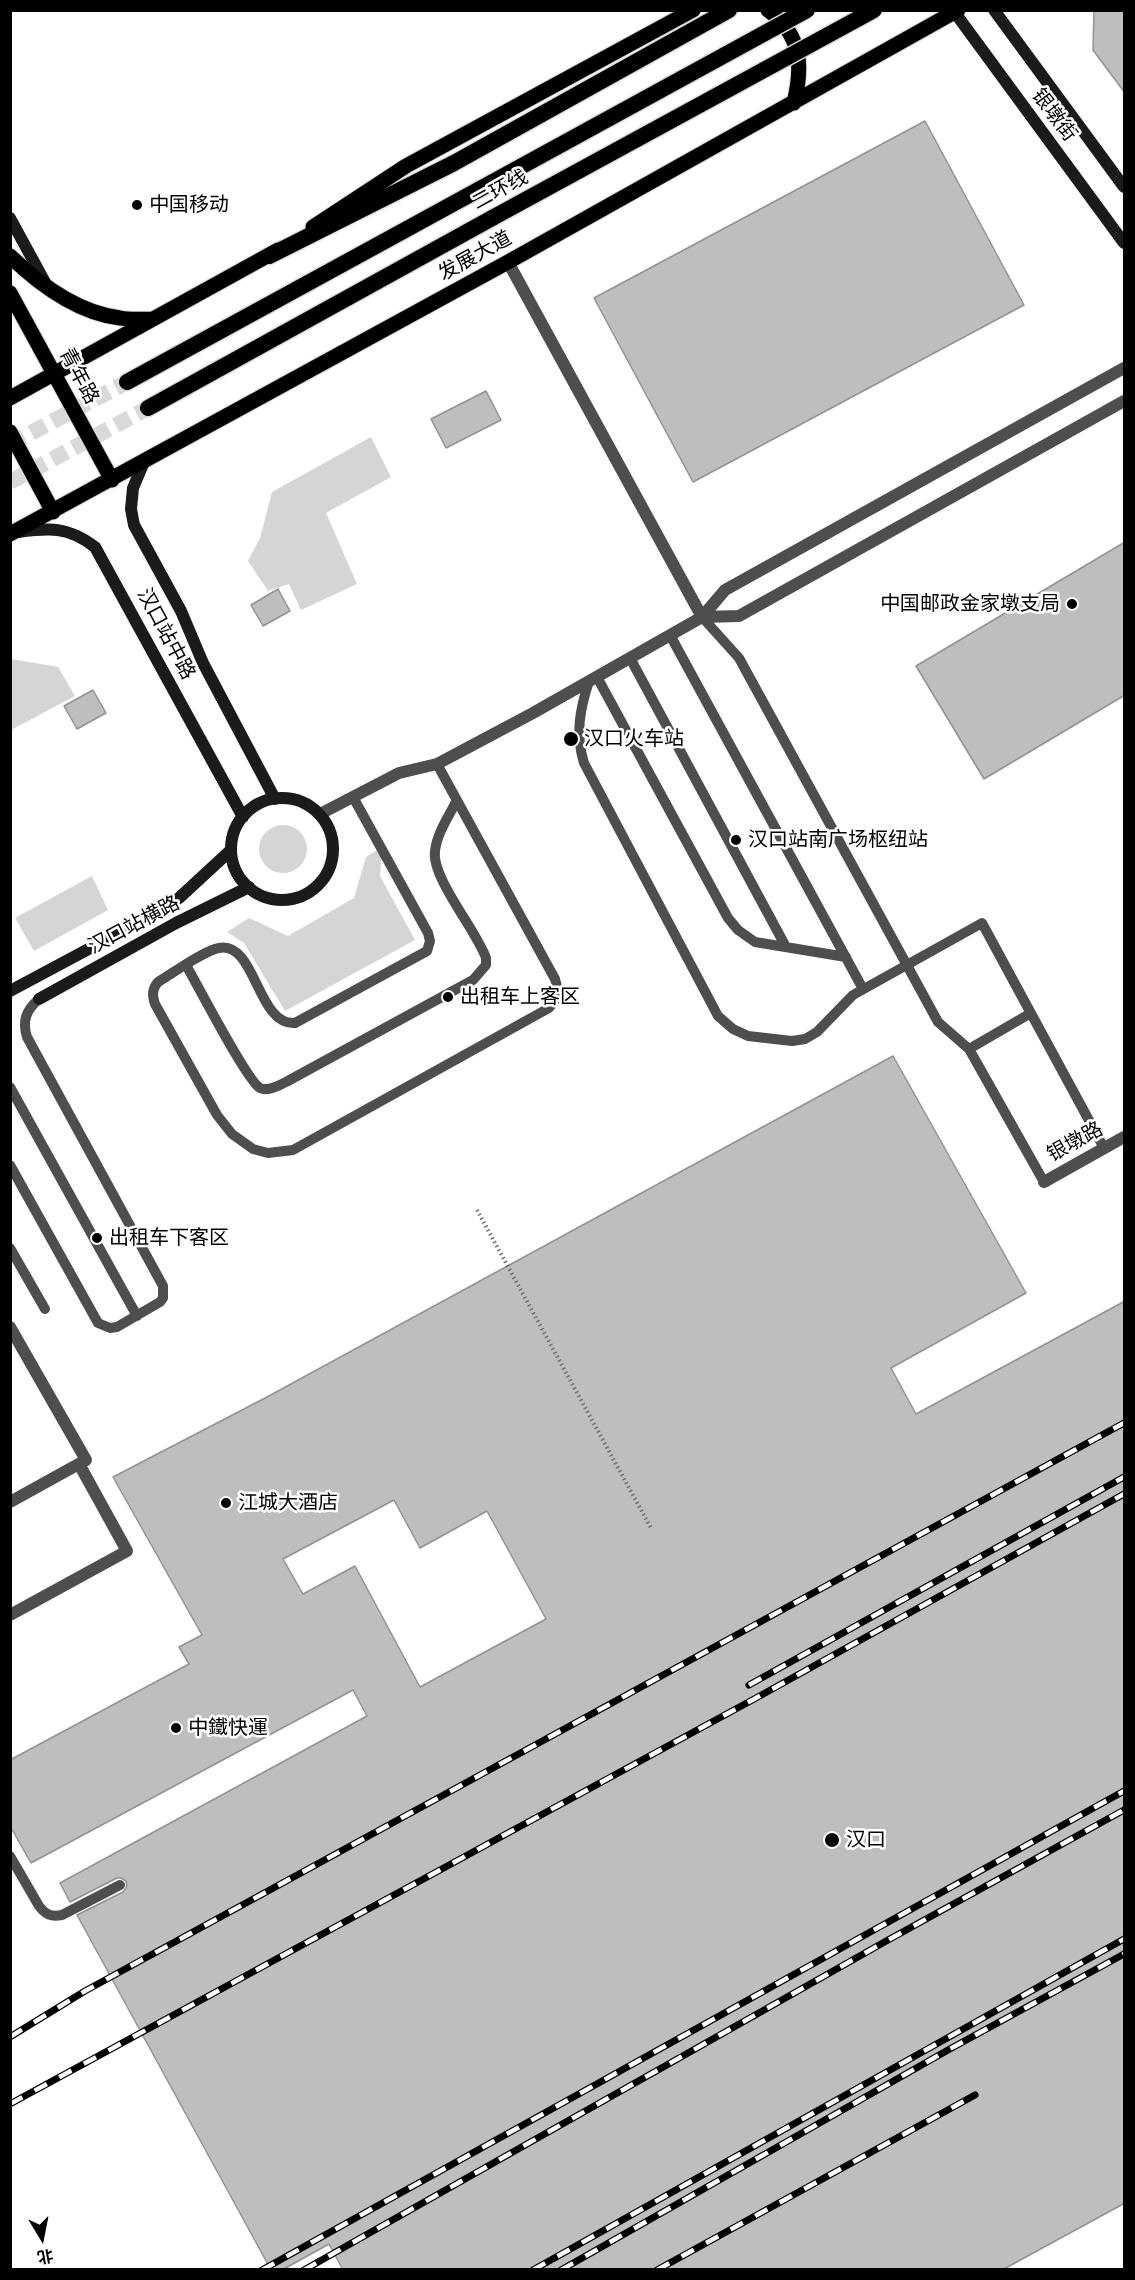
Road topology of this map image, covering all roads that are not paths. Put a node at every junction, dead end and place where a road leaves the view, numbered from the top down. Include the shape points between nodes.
1 (693, 10) edge
2 (729, 10) edge
3 (768, 10) edge
4 (807, 10) edge
5 (874, 10) edge
6 (994, 10) edge
7 (955, 12) edge
8 (794, 103) junction
9 (1125, 187) edge
10 (10, 218) edge
11 (1125, 243) edge
12 (10, 256) edge
13 (269, 256) junction
14 (508, 262) junction
15 (46, 285) junction
16 (10, 293) edge
17 (156, 318) junction
18 (1125, 368) edge
19 (55, 375) junction
20 (127, 382) tunnel mouth
21 (10, 398) edge
22 (1125, 401) edge
23 (148, 408) tunnel mouth
24 (10, 432) edge
25 (144, 462) junction
26 (112, 480) junction
27 (53, 512) junction
28 (12, 534) edge
29 (702, 617) junction
30 (670, 635) junction
31 (630, 658) junction
32 (593, 679) junction
33 (437, 764) junction
34 (353, 797) junction
35 (275, 799) junction
36 (457, 800) junction
37 (320, 814) junction
38 (243, 817) junction
39 (231, 850) junction
40 (249, 887) junction
41 (786, 947) junction
42 (846, 957) junction
43 (906, 964) junction
44 (186, 965) junction
45 (863, 988) junction
46 (10, 991) edge
47 (39, 999) joint
48 (1031, 1013) junction
49 (969, 1048) junction
50 (10, 1087) edge
51 (1125, 1137) edge
52 (1104, 1148) junction
53 (10, 1165) edge
54 (1044, 1182) joint
55 (10, 1248) edge
56 (45, 1309) dead end
57 (137, 1316) junction
58 (10, 1327) edge
59 (79, 1464) junction
60 (10, 1502) edge
61 (10, 1615) edge
62 (10, 1856) edge
63 (120, 1885) dead end

1 - 13 main road via 406,166
2 - 13 highway via 454,163
3 - 8 main road via 790,34 799,56 800,76
4 - 20 highway, 二环线, bridge
5 - 23 highway, 二环线, bridge
6 - 9 main road, 银墩街
7 - 8 main road, 发展大道
7 - 11 main road, 银墩街
8 - 14 main road, 发展大道
10 - 15 main road
12 - 15 main road
13 - 17 main road
14 - 25 main road, 发展大道
14 - 29 street
15 - 17 main road via 96,313 121,319
16 - 19 main road, 青年路
17 - 19 main road
18 - 29 street via 725,590
19 - 21 main road
19 - 26 main road, 青年路
22 - 29 street via 739,616
24 - 27 main road
25 - 26 main road, 发展大道
25 - 35 main road, 汉口站中路 via 133,488 134,525
26 - 27 main road, 发展大道
27 - 28 main road, 发展大道
28 - 38 main road, 汉口站中路 via 63,530 94,547
29 - 30 street
29 - 43 lane via 739,658
30 - 31 street
30 - 42 lane
31 - 32 street
31 - 41 lane
32 - 33 street
32 - 41 lane via 728,918 755,942
32 - 45 lane via 579,717 584,763 718,1017 748,1036 805,1039
33 - 34 street via 399,773
33 - 36 lane
34 - 37 street
34 - 44 lane via 428,933 427,951 303,1020 287,1023 274,1015 234,950 212,950
35 - 37 main road via 299,801
35 - 38 main road via 263,802
36 - 44 lane via 438,838 434,858 486,958 486,965 473,980 267,1089 260,1088 244,1069
36 - 44 lane via 555,979 559,990 549,1008 293,1150 268,1153 243,1143 223,1125 155,1004 152,992 158,981
37 - 40 main road via 330,832 333,852 324,878 302,896 288,899 261,895
38 - 39 main road via 232,838
39 - 40 main road via 240,877
39 - 46 main road via 179,898 154,914
40 - 47 main road, 汉口站横路
41 - 42 lane
42 - 45 lane
43 - 45 lane
43 - 48 lane via 982,923
43 - 49 lane via 938,1022
47 - 57 lane via 26,1014 27,1037 163,1286 160,1302
48 - 49 lane
48 - 52 lane
49 - 54 lane
50 - 57 lane
51 - 52 street, 银墩路
52 - 54 street, 银墩路
53 - 57 lane via 98,1323 117,1327
55 - 56 lane
58 - 59 street via 86,1460
59 - 60 street
59 - 61 street via 127,1551
62 - 63 lane via 39,1906 53,1917

